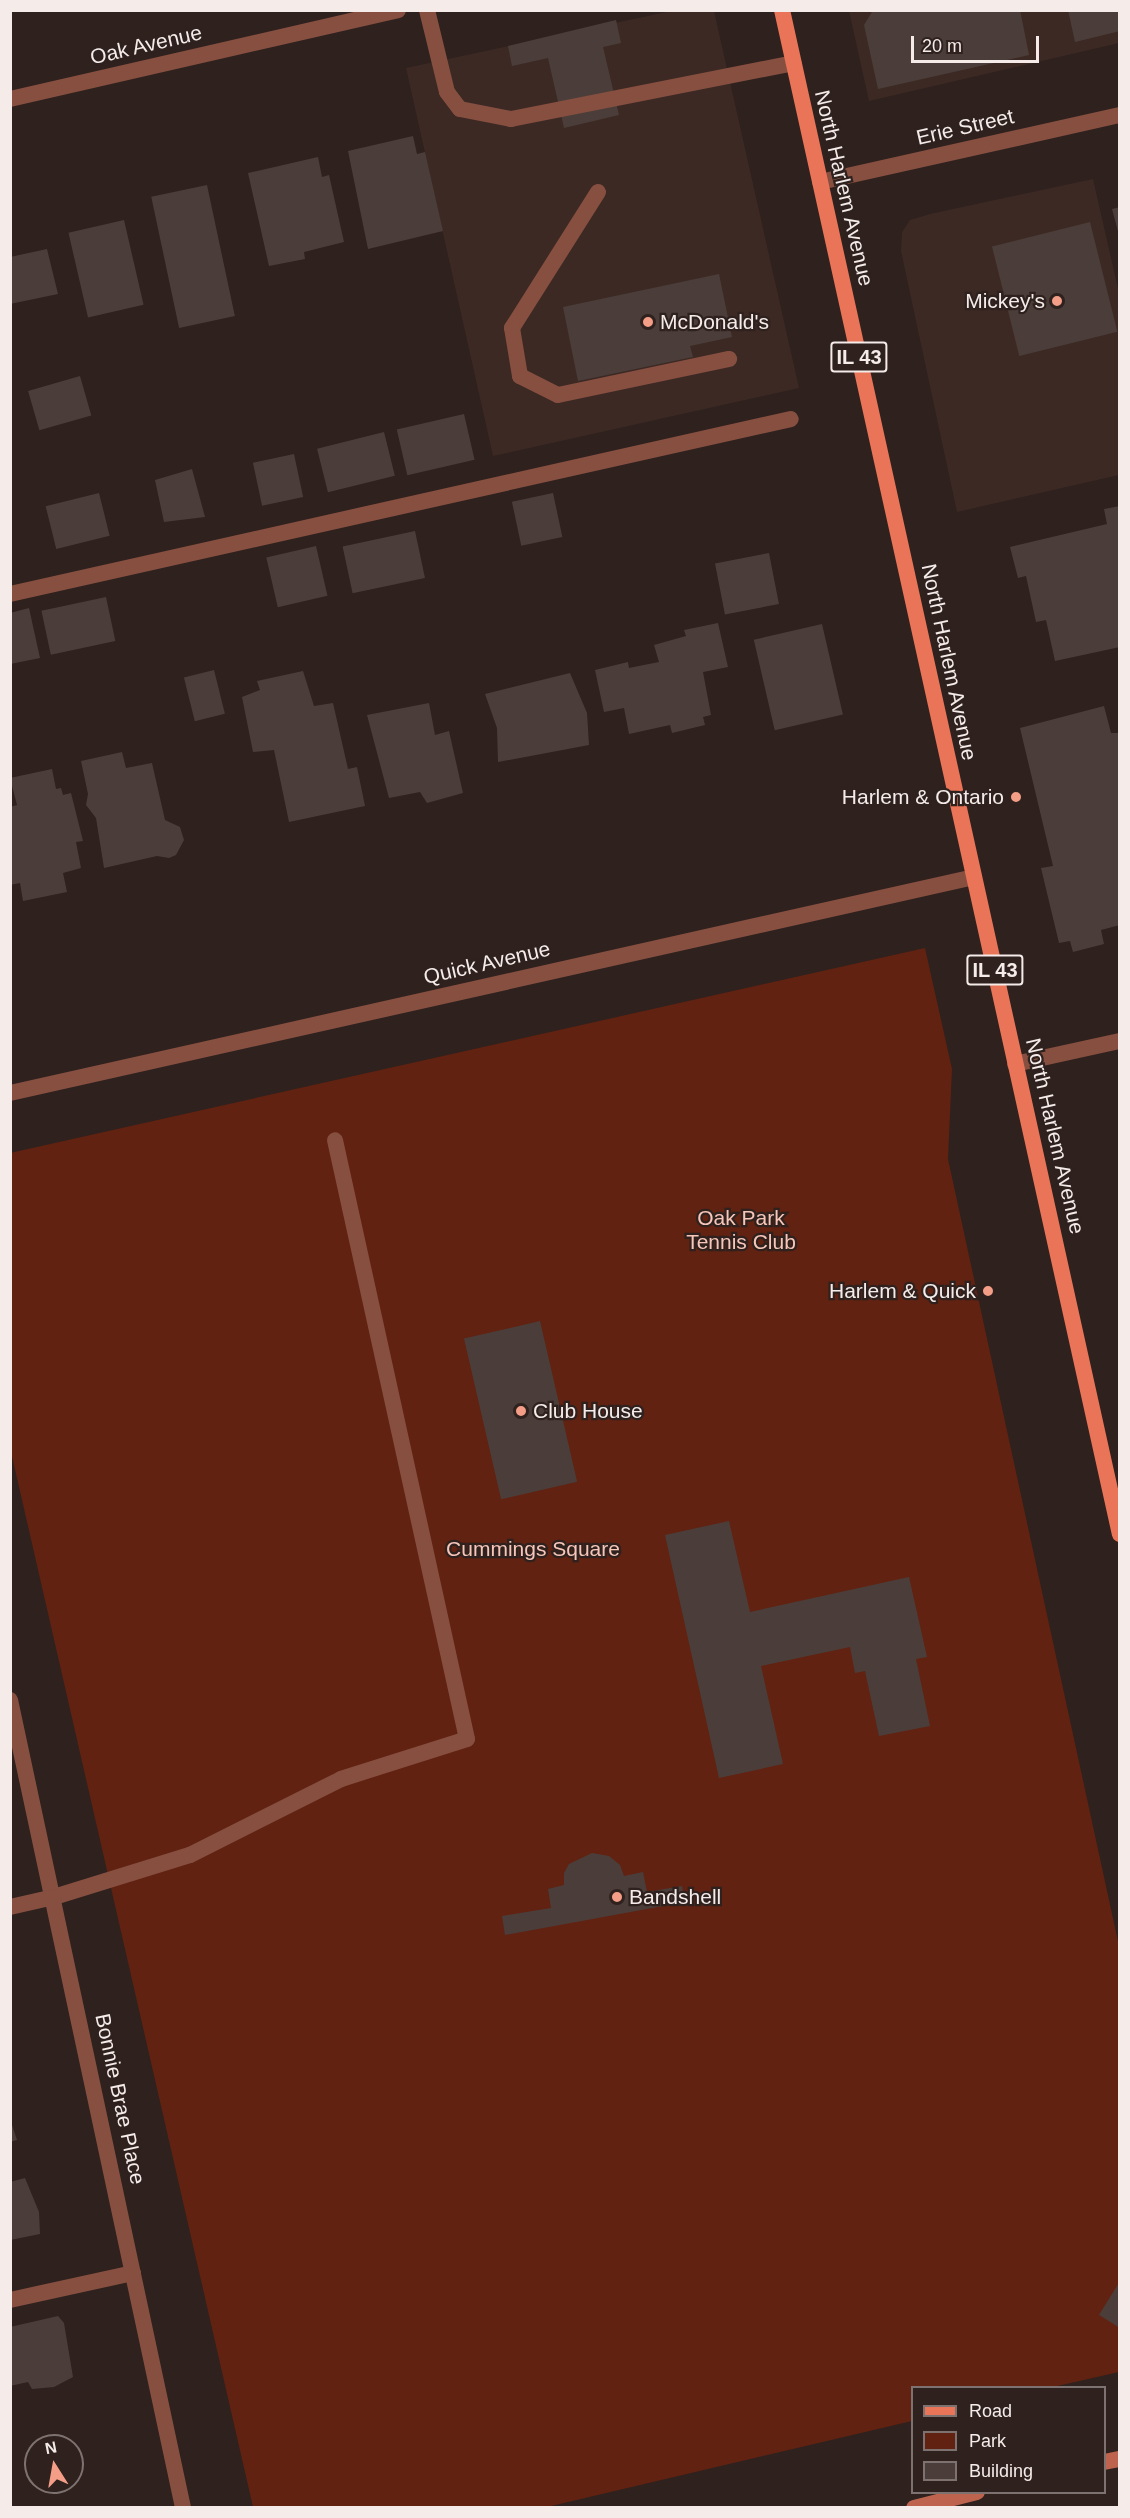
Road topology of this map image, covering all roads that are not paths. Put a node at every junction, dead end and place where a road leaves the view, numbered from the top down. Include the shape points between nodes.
1 (398, 10) edge
2 (427, 10) edge
3 (782, 10) edge
4 (794, 63) junction
5 (10, 99) edge
6 (1119, 115) edge
7 (820, 182) junction
8 (598, 192) dead end
9 (729, 358) dead end
10 (791, 418) dead end
11 (10, 594) edge
12 (974, 877) junction
13 (1119, 1041) edge
14 (1015, 1064) junction
15 (10, 1093) edge
16 (335, 1140) dead end
17 (1119, 1534) edge
18 (10, 1700) edge
19 (54, 1897) junction
20 (10, 1907) edge
21 (133, 2273) junction
22 (10, 2300) edge
23 (973, 2494) edge
24 (183, 2508) edge
25 (914, 2508) edge

1 - 5 street, Oak Avenue
2 - 4 street via 447,92 460,109 511,119
3 - 4 main road, North Harlem Avenue / IL 43
4 - 7 main road, North Harlem Avenue / IL 43
6 - 7 street, Erie Street
7 - 12 main road, North Harlem Avenue / IL 43
8 - 9 street via 512,328 520,376 558,395
10 - 11 street
12 - 14 main road, North Harlem Avenue / IL 43
12 - 15 street, Quick Avenue
13 - 14 street
14 - 17 main road, North Harlem Avenue / IL 43
16 - 19 street via 467,1739 341,1779 190,1855
18 - 19 street, Bonnie Brae Place
19 - 20 street
19 - 21 street, Bonnie Brae Place
21 - 22 street
21 - 24 street, Bonnie Brae Place
23 - 25 main road

